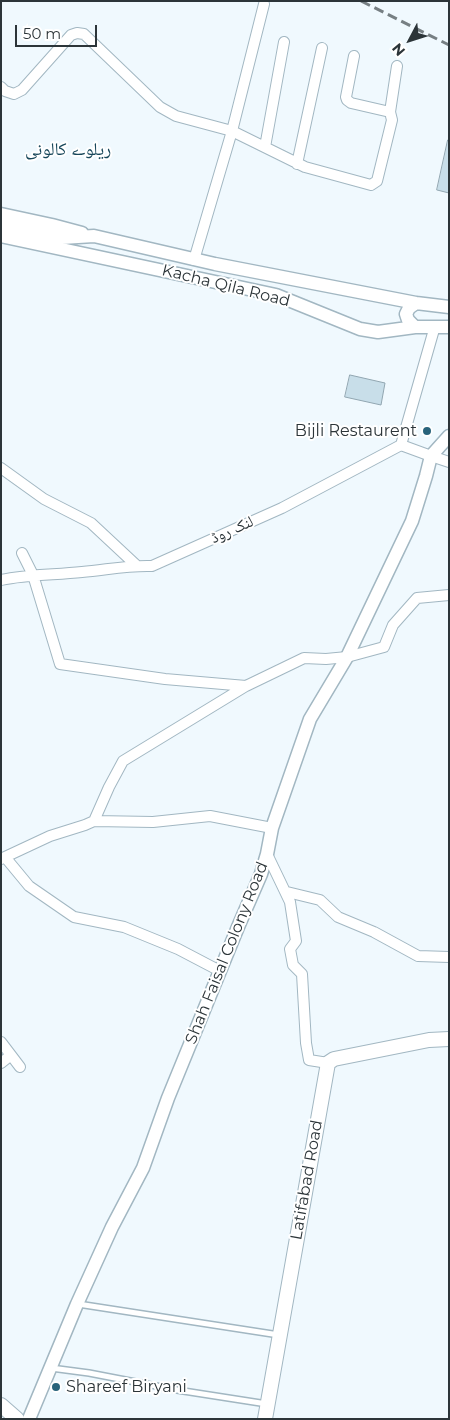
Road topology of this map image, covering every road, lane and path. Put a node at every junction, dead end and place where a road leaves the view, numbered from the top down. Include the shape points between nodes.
1 (264, 4) dead end
2 (284, 42) dead end
3 (322, 48) dead end
4 (354, 56) dead end
5 (397, 66) dead end
6 (1, 88) edge
7 (390, 112) junction
8 (232, 131) junction
9 (265, 147) junction
10 (297, 164) junction
11 (1, 214) edge
12 (1, 224) edge
13 (1, 236) edge
14 (94, 236) junction
15 (62, 238) junction
16 (93, 256) junction
17 (194, 260) junction
18 (416, 303) junction
19 (449, 307) edge
20 (435, 326) junction
21 (415, 327) junction
22 (449, 327) edge
23 (449, 436) edge
24 (401, 445) junction
25 (431, 456) junction
26 (449, 462) edge
27 (1, 468) edge
28 (22, 553) dead end
29 (136, 565) junction
30 (33, 576) junction
31 (1, 580) edge
32 (449, 595) edge
33 (347, 657) junction
34 (246, 686) junction
35 (94, 821) junction
36 (272, 828) junction
37 (268, 854) junction
38 (3, 858) edge
39 (287, 892) junction
40 (449, 957) edge
41 (220, 971) junction
42 (449, 1039) edge
43 (1, 1042) edge
44 (11, 1055) junction
45 (1, 1063) edge
46 (328, 1063) junction
47 (20, 1067) dead end
48 (76, 1304) junction
49 (280, 1335) junction
50 (51, 1368) junction
51 (268, 1404) junction
52 (1, 1405) edge
53 (17, 1419) edge
54 (29, 1419) edge
55 (265, 1419) edge

1 - 8 street
2 - 9 street
3 - 10 street
4 - 7 street via 347,100
5 - 7 street
6 - 8 street via 14,94 22,90 71,35 84,34 160,107 176,116
7 - 10 street via 392,120 375,184
8 - 9 street
8 - 17 street
9 - 10 street
11 - 14 street
12 - 15 street
13 - 16 street, Kacha Qila Road
14 - 15 street
14 - 17 street
15 - 16 street
16 - 21 street, Kacha Qila Road via 276,295 360,329 378,332
17 - 18 street
18 - 19 street
18 - 21 street via 406,314
20 - 21 street, Kacha Qila Road
20 - 22 street, Kacha Qila Road
20 - 24 street
23 - 25 street, Shah Faisal Colony Road
24 - 25 street
24 - 29 street, لنک روڈ via 282,508 152,566
25 - 26 street
25 - 33 street, Shah Faisal Colony Road via 412,521
27 - 29 street via 44,499 91,523
28 - 30 street
29 - 30 street, لنک روڈ
30 - 31 street, لنک روڈ
30 - 34 street via 60,664
32 - 33 street via 417,598 393,626 384,648
33 - 34 street via 304,658
33 - 36 street, Shah Faisal Colony Road via 310,719
34 - 35 street via 123,761
35 - 36 street via 153,822 210,816
35 - 38 street via 50,836
36 - 37 street, Shah Faisal Colony Road
37 - 39 street
37 - 41 street, Shah Faisal Colony Road
38 - 41 street via 29,886 74,917 124,927
39 - 40 street via 320,900 338,917 418,956
39 - 46 street via 296,941 290,949 293,965 302,974 309,1060
41 - 48 street, Shah Faisal Colony Road via 142,1168
42 - 46 main road via 429,1040 334,1059
43 - 44 street
44 - 45 street
44 - 47 street
46 - 49 main road, Latifabad Road
48 - 49 lane
48 - 50 street, Shah Faisal Colony Road
49 - 51 main road, Latifabad Road
50 - 51 lane
50 - 54 street, Shah Faisal Colony Road
51 - 55 main road, Latifabad Road
52 - 53 main road

